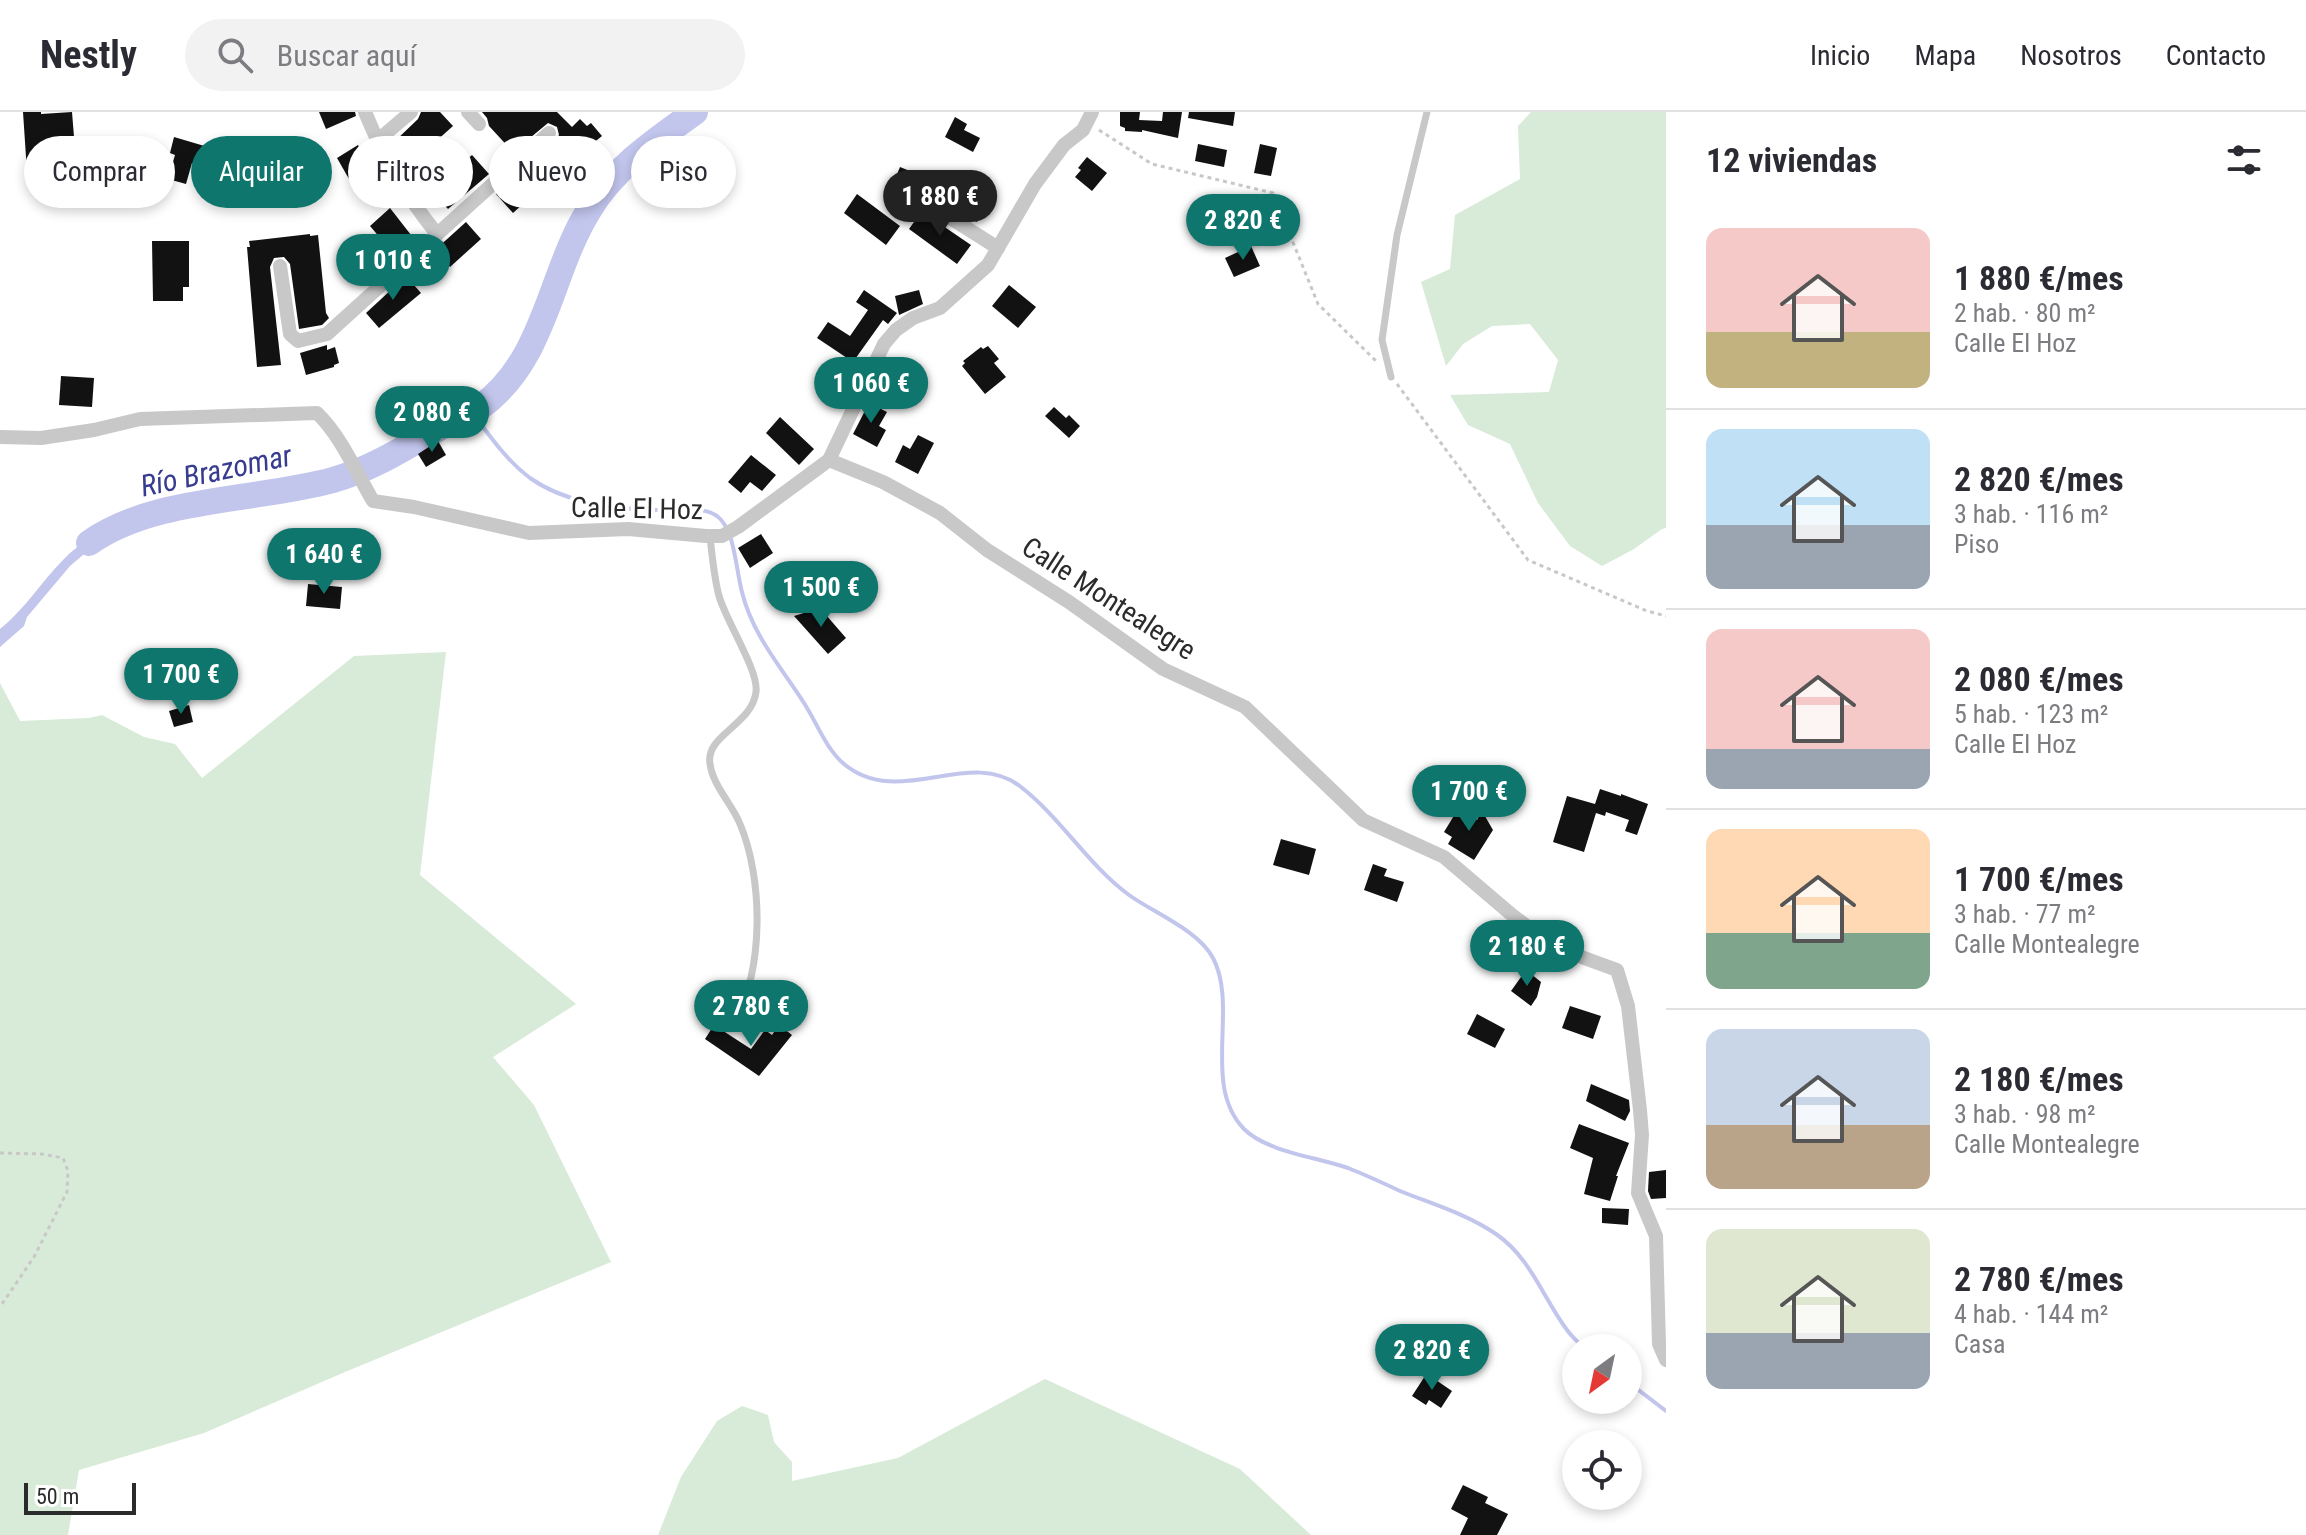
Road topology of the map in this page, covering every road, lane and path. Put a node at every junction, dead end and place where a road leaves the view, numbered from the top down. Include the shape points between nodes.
1 (365, 112) edge
2 (411, 112) edge
3 (468, 112) edge
4 (1092, 112) edge
5 (1427, 112) edge
6 (479, 124) dead end
7 (549, 133) dead end
8 (375, 136) edge
9 (383, 136) edge
10 (894, 199) dead end
11 (416, 208) edge
12 (437, 234) junction
13 (998, 248) junction
14 (280, 266) dead end
15 (1391, 377) dead end
16 (0, 437) edge
17 (829, 460) junction
18 (716, 536) junction
19 (732, 1024) dead end
20 (0, 1153) edge
21 (0, 1307) edge
22 (1666, 1360) edge

1 - 8 street
2 - 9 street
3 - 6 street
4 - 13 street, Calle El Hoz via 1083,130 1064,145 1035,184
5 - 15 lane via 1397,235 1382,340
7 - 12 street
10 - 13 street via 930,205
11 - 12 street
12 - 14 street via 327,334 298,341 290,334
13 - 17 street, Calle El Hoz via 988,265 940,308 913,318 884,344
16 - 18 street, Calle El Hoz via 41,438 140,419 317,413 373,501 529,533 628,529
17 - 18 street, Calle El Hoz via 738,527
17 - 22 street, Calle Montealegre via 940,513 1163,669 1245,707 1363,820 1444,857 1554,947 1617,970 1628,1006 1640,1110 1638,1193 1656,1236 1659,1344
18 - 19 lane via 719,597 757,689 753,705 709,752 714,776 740,823 758,903 752,974
20 - 21 path via 63,1158 68,1171 67,1192 34,1257

